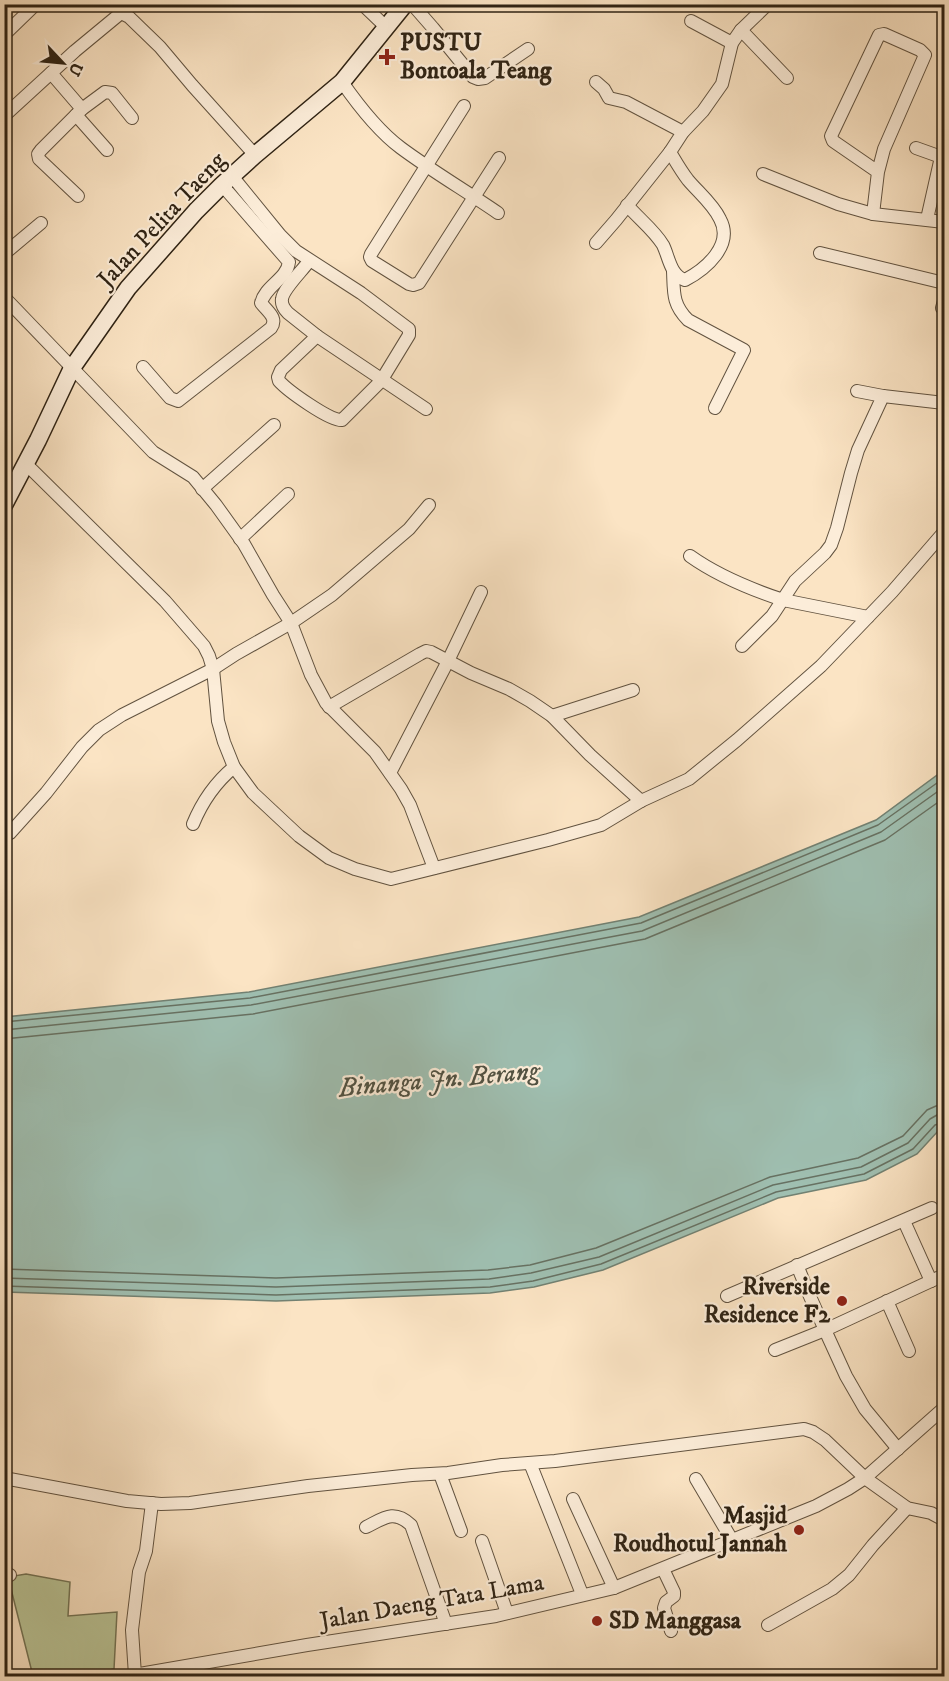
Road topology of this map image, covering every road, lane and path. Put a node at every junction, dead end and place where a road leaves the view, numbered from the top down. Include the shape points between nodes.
1 (36, 4) edge
2 (362, 4) edge
3 (405, 4) edge
4 (412, 4) edge
5 (768, 4) edge
6 (124, 9) edge
7 (691, 21) dead end
8 (386, 27) junction
9 (741, 30) junction
10 (4, 35) edge
11 (732, 43) junction
12 (528, 49) dead end
13 (51, 73) junction
14 (787, 78) dead end
15 (342, 82) junction
16 (596, 82) dead end
17 (464, 106) dead end
18 (79, 112) junction
19 (4, 116) edge
20 (132, 118) dead end
21 (683, 132) junction
22 (916, 148) dead end
23 (107, 150) dead end
24 (670, 153) junction
25 (255, 155) junction
26 (499, 158) dead end
27 (943, 158) edge
28 (427, 166) junction
29 (878, 172) junction
30 (763, 174) dead end
31 (227, 181) junction
32 (78, 196) dead end
33 (475, 197) junction
34 (627, 205) junction
35 (498, 213) dead end
36 (873, 214) junction
37 (927, 219) junction
38 (945, 222) edge
39 (41, 223) dead end
40 (596, 243) dead end
41 (820, 253) dead end
42 (4, 254) edge
43 (309, 261) junction
44 (673, 272) junction
45 (945, 284) edge
46 (4, 297) edge
47 (317, 336) junction
48 (143, 367) dead end
49 (72, 368) junction
50 (381, 381) junction
51 (857, 392) dead end
52 (883, 396) junction
53 (945, 402) edge
54 (715, 408) dead end
55 (426, 409) dead end
56 (274, 425) dead end
57 (26, 464) junction
58 (202, 489) junction
59 (288, 494) dead end
60 (4, 505) edge
61 (429, 505) dead end
62 (945, 532) edge
63 (240, 539) junction
64 (690, 556) dead end
65 (481, 592) dead end
66 (783, 600) junction
67 (868, 617) junction
68 (291, 623) junction
69 (742, 646) dead end
70 (448, 661) junction
71 (213, 669) junction
72 (633, 690) dead end
73 (329, 707) junction
74 (552, 716) junction
75 (234, 767) junction
76 (390, 773) junction
77 (641, 801) junction
78 (193, 824) dead end
79 (4, 836) edge
80 (434, 868) junction
81 (932, 1208) dead end
82 (904, 1221) junction
83 (797, 1265) junction
84 (945, 1275) edge
85 (931, 1281) junction
86 (727, 1296) dead end
87 (887, 1301) junction
88 (825, 1330) junction
89 (775, 1350) dead end
90 (909, 1351) dead end
91 (945, 1408) edge
92 (898, 1449) junction
93 (530, 1463) junction
94 (440, 1474) junction
95 (4, 1478) edge
96 (865, 1478) junction
97 (696, 1479) dead end
98 (573, 1499) dead end
99 (152, 1503) junction
100 (907, 1508) junction
101 (945, 1520) edge
102 (366, 1527) dead end
103 (461, 1531) dead end
104 (732, 1540) junction
105 (482, 1541) dead end
106 (663, 1569) junction
107 (614, 1588) junction
108 (582, 1594) junction
109 (507, 1613) junction
110 (446, 1624) junction
111 (768, 1625) dead end
112 (671, 1631) dead end
113 (131, 1676) edge

1 - 10 street
2 - 8 street
3 - 8 street, Jalan Pelita Taeng
4 - 12 street via 473,77 485,78
5 - 9 street
6 - 13 street
6 - 25 street
7 - 11 street
8 - 15 street, Jalan Pelita Taeng
9 - 11 street
9 - 14 street
11 - 21 street via 722,84
13 - 18 street
13 - 19 street
15 - 25 street, Jalan Pelita Taeng
15 - 28 street via 399,147
16 - 21 street via 609,98 626,102
17 - 28 street
18 - 20 street via 109,92
18 - 23 street
18 - 32 street via 38,154
21 - 24 street
22 - 27 street
24 - 34 street
24 - 44 street via 720,219 724,237 712,260 699,273 684,280
25 - 31 street, Jalan Pelita Taeng
26 - 33 street
27 - 37 street
28 - 33 street
28 - 33 street via 371,254 374,263 409,284 419,283
29 - 29 street via 832,141 831,136 879,35 884,34 925,55 886,143
29 - 36 street
30 - 36 street
31 - 43 street
31 - 48 street via 289,262 261,303 274,324 178,401 170,398
31 - 49 street, Jalan Pelita Taeng via 128,288
33 - 35 street
34 - 40 street
34 - 44 street via 662,243
36 - 37 street
37 - 38 street
39 - 42 street
41 - 45 street
43 - 47 street via 287,288 282,301 288,314
43 - 50 street via 409,329
44 - 54 street via 674,298 681,314 744,350
46 - 49 street
47 - 50 street
47 - 50 street via 278,377 303,400 340,421
49 - 57 street, Jalan Pelita Taeng
49 - 58 street via 153,452 193,477
50 - 55 street
51 - 52 street
52 - 53 street
52 - 66 street via 858,450 831,545 795,581
56 - 58 street
57 - 60 street, Jalan Pelita Taeng
57 - 71 street via 178,615 204,646
58 - 63 street
59 - 63 street
61 - 68 street via 409,529 332,595
62 - 67 street
63 - 68 street
64 - 66 street via 713,572
65 - 70 street
66 - 67 street
66 - 69 street
67 - 77 street via 821,666 689,779
68 - 71 street
68 - 73 street via 311,675
70 - 73 street via 426,651
70 - 74 street via 530,700
70 - 76 street
71 - 75 street via 218,721
71 - 79 street via 122,714 99,730
72 - 74 street
73 - 76 street via 368,744
74 - 77 street
75 - 78 street via 213,790
75 - 80 street via 253,793 329,858 391,879
76 - 80 street via 410,804
77 - 80 street via 601,825
81 - 82 street
82 - 83 street
82 - 85 street
83 - 86 street
83 - 88 street
84 - 85 street
85 - 87 street
87 - 88 street
87 - 90 street
88 - 89 street
88 - 92 street via 865,1409
91 - 92 street, Jalan Daeng Tata Lama
92 - 96 street, Jalan Daeng Tata Lama
93 - 94 street
93 - 96 street via 804,1429 825,1440
93 - 108 street
94 - 99 street via 308,1486 189,1503
94 - 103 street
95 - 99 street
96 - 100 street
96 - 104 street, Jalan Daeng Tata Lama via 816,1506
97 - 104 street
98 - 107 street
99 - 113 street via 139,1572
100 - 101 street
100 - 111 street via 849,1575
102 - 110 street via 395,1516 411,1525
104 - 106 street, Jalan Daeng Tata Lama
105 - 109 street
106 - 107 street, Jalan Daeng Tata Lama
106 - 112 street via 674,1592 664,1608
107 - 108 street, Jalan Daeng Tata Lama
108 - 109 street, Jalan Daeng Tata Lama
109 - 110 street, Jalan Daeng Tata Lama
110 - 113 street, Jalan Daeng Tata Lama

